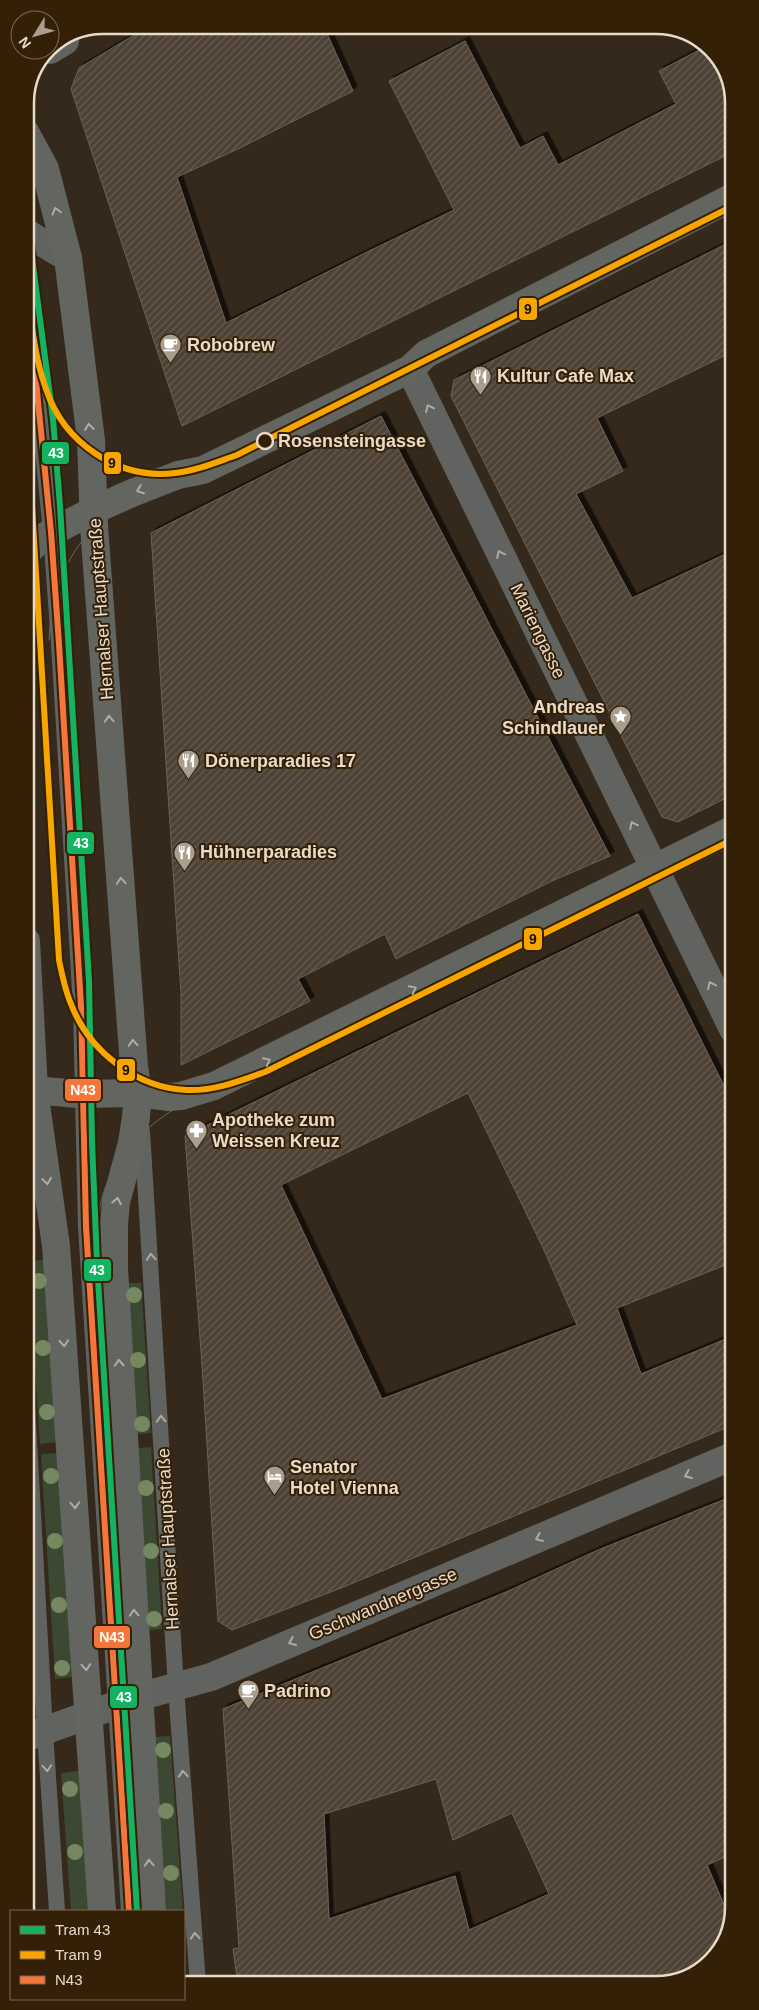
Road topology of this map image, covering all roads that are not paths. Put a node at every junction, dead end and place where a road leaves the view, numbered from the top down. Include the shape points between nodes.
1 (34, 149) edge
2 (725, 202) edge
3 (34, 237) edge
4 (68, 258) junction
5 (34, 358) edge
6 (410, 368) junction
7 (94, 510) junction
8 (51, 532) junction
9 (34, 546) edge
10 (725, 834) edge
11 (654, 869) junction
12 (725, 1013) edge
13 (34, 1090) edge
14 (82, 1093) junction
15 (138, 1093) junction
16 (34, 1114) edge
17 (725, 1459) edge
18 (34, 1661) edge
19 (176, 1688) junction
20 (127, 1701) junction
21 (89, 1714) junction
22 (36, 1735) edge
23 (57, 1910) edge
24 (102, 1910) edge
25 (129, 1910) edge
26 (152, 1910) edge
27 (197, 1976) edge

4 -> 1 main road, Hernalser Hauptstraße via 45,169
2 - 6 main road via 426,354
3 - 4 street
7 -> 4 main road, Hernalser Hauptstraße via 91,440
5 - 8 lane, Hernalser Hauptstraße
6 -> 7 main road via 203,470 178,475
11 -> 6 street, Mariengasse
7 - 8 main road
15 -> 7 main road, Hernalser Hauptstraße
8 - 9 main road
8 - 14 lane, Hernalser Hauptstraße via 81,1006
10 - 11 main road
12 -> 11 street, Mariengasse
15 -> 11 main road via 181,1096 214,1086
13 - 14 main road
14 - 15 main road
14 - 20 lane, Hernalser Hauptstraße via 86,1236
19 -> 15 lane, Hernalser Hauptstraße
20 -> 15 main road, Hernalser Hauptstraße via 114,1225 116,1202 132,1143
16 -> 21 main road via 56,1246
17 -> 19 street, Gschwandnergasse via 211,1677
18 - 22 lane
19 - 20 street, Gschwandnergasse
27 -> 19 lane, Hernalser Hauptstraße
20 - 21 street, Gschwandnergasse
20 - 25 lane, Hernalser Hauptstraße
26 -> 20 main road, Hernalser Hauptstraße
21 - 22 street, Gschwandnergasse
21 - 24 main road
22 -> 23 lane

